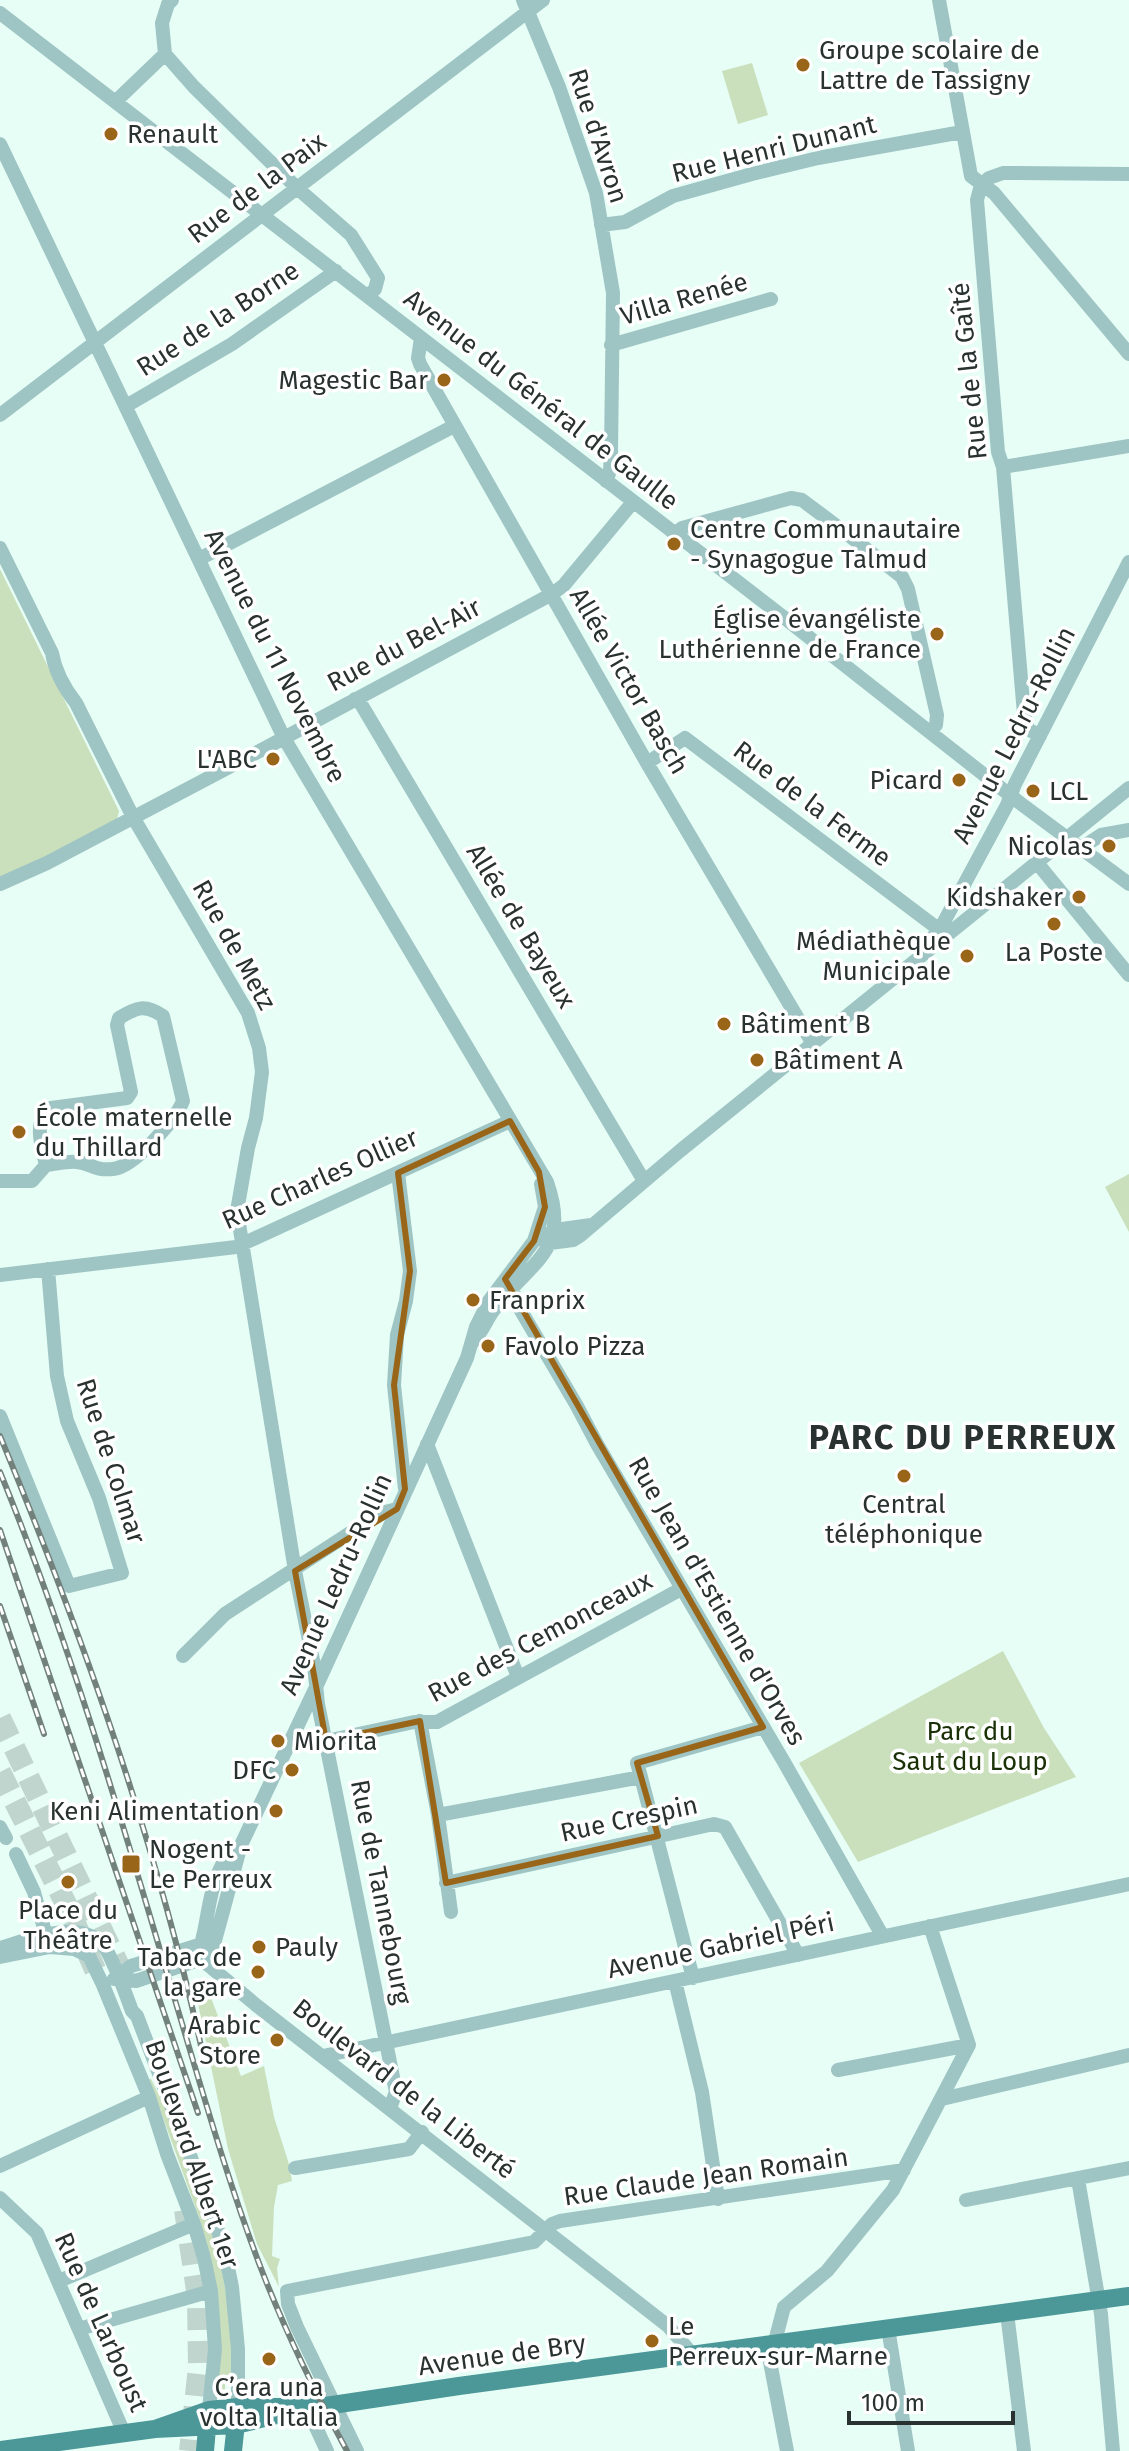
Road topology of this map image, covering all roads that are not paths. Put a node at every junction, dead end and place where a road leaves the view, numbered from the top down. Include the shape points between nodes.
1 (172, 0) edge
2 (543, 0) edge
3 (939, 0) edge
4 (525, 6) edge
5 (0, 13) edge
6 (165, 54) junction
7 (116, 101) junction
8 (962, 132) junction
9 (0, 144) edge
10 (1129, 174) edge
11 (981, 185) junction
12 (297, 188) junction
13 (261, 215) junction
14 (601, 225) junction
15 (336, 271) junction
16 (368, 296) junction
17 (771, 299) dead end
18 (421, 338) junction
19 (94, 342) junction
20 (611, 345) junction
21 (1129, 354) edge
22 (126, 406) junction
23 (0, 415) edge
24 (454, 426) junction
25 (1129, 446) edge
26 (1003, 467) junction
27 (606, 481) junction
28 (633, 502) junction
29 (674, 534) junction
30 (0, 548) edge
31 (199, 559) junction
32 (1129, 562) edge
33 (552, 594) junction
34 (355, 699) junction
35 (930, 732) junction
36 (1040, 736) junction
37 (284, 738) junction
38 (647, 763) junction
39 (1129, 788) edge
40 (1011, 794) junction
41 (1102, 810) junction
42 (133, 817) junction
43 (1122, 831) edge
44 (1068, 838) junction
45 (1081, 848) junction
46 (1038, 864) junction
47 (0, 884) edge
48 (1129, 884) edge
49 (943, 933) junction
50 (1129, 975) edge
51 (813, 1044) junction
52 (510, 1121) junction
53 (46, 1165) junction
54 (539, 1172) junction
55 (398, 1173) junction
56 (0, 1181) edge
57 (644, 1181) junction
58 (548, 1238) junction
59 (242, 1244) junction
60 (529, 1260) junction
61 (48, 1269) junction
62 (0, 1275) edge
63 (511, 1291) junction
64 (473, 1342) junction
65 (0, 1416) edge
66 (427, 1444) junction
67 (405, 1489) junction
68 (397, 1509) junction
69 (295, 1571) junction
70 (681, 1589) junction
71 (183, 1656) dead end
72 (518, 1677) junction
73 (317, 1685) junction
74 (420, 1721) junction
75 (763, 1727) junction
76 (326, 1741) junction
77 (641, 1777) junction
78 (438, 1815) junction
79 (658, 1836) junction
80 (235, 1848) junction
81 (16, 1854) dead end
82 (446, 1883) junction
83 (1129, 1884) edge
84 (451, 1912) dead end
85 (930, 1926) junction
86 (882, 1935) junction
87 (48, 1941) junction
88 (0, 1948) edge
89 (204, 1950) junction
90 (798, 1955) junction
91 (0, 1957) edge
92 (118, 1978) junction
93 (693, 1978) junction
94 (136, 1981) junction
95 (675, 1981) junction
96 (103, 1985) junction
97 (137, 2016) junction
98 (387, 2042) junction
99 (969, 2045) junction
100 (1129, 2055) edge
101 (323, 2056) junction
102 (838, 2070) dead end
103 (149, 2097) junction
104 (942, 2099) junction
105 (390, 2108) junction
106 (422, 2132) junction
107 (0, 2166) edge
108 (295, 2168) dead end
109 (1129, 2168) edge
110 (904, 2170) junction
111 (1078, 2179) junction
112 (0, 2198) edge
113 (718, 2199) junction
114 (966, 2200) dead end
115 (194, 2224) junction
116 (546, 2231) junction
117 (59, 2281) junction
118 (211, 2291) junction
119 (1129, 2296) edge
120 (1097, 2301) junction
121 (1007, 2313) junction
122 (888, 2328) junction
123 (79, 2329) junction
124 (771, 2345) junction
125 (693, 2355) junction
126 (320, 2407) junction
127 (237, 2416) junction
128 (208, 2419) junction
129 (124, 2433) junction
130 (0, 2450) edge
131 (205, 2451) edge
132 (233, 2451) edge
133 (327, 2451) edge
134 (357, 2451) edge
135 (787, 2451) edge
136 (908, 2451) edge
137 (1024, 2451) edge
138 (1113, 2451) edge

1 - 6 street via 162,23
2 - 4 street, Rue de la Paix
3 - 8 street, Rue de la Gaîté
4 - 12 street, Rue de la Paix
4 - 14 street, Rue d'Avron via 596,193
5 - 7 street, Avenue du Général de Gaulle
6 - 7 street
6 - 12 street
7 - 13 street, Avenue du Général de Gaulle
8 - 11 street, Rue de la Gaîté via 971,176
8 - 14 street, Rue Henri Dunant via 752,174 673,196 625,222
9 - 19 street, Avenue du 11 Novembre
10 - 11 street via 1003,173
11 - 21 street via 994,193
11 - 26 street, Rue de la Gaîté via 977,200
12 - 13 street, Rue de la Paix
12 - 16 street via 351,235 378,278
13 - 15 street, Avenue du Général de Gaulle
13 - 19 street, Rue de la Paix
14 - 20 street, Rue d'Avron via 613,293
15 - 16 street, Avenue du Général de Gaulle
15 - 22 street, Rue de la Borne via 232,344
16 - 18 street, Avenue du Général de Gaulle
17 - 20 street, Villa Renée
18 - 24 street, Allée Victor Basch via 420,364
18 - 27 street, Avenue du Général de Gaulle
19 - 22 street, Avenue du 11 Novembre
19 - 23 street, Rue de la Paix
20 - 27 street, Rue d'Avron
22 - 31 street, Avenue du 11 Novembre
24 - 31 street
24 - 33 street, Allée Victor Basch
25 - 26 street
26 - 36 street, Rue de la Gaîté via 1024,714 1028,729
27 - 28 street, Avenue du Général de Gaulle
28 - 29 street, Avenue du Général de Gaulle
28 - 33 street, Rue du Bel-Air
29 - 35 street, Avenue du Général de Gaulle
29 - 35 street via 791,498 802,500 857,542 902,577 908,589 937,715
30 - 42 street, Rue de Metz
31 - 37 street, Avenue du 11 Novembre
32 - 36 street, Avenue Ledru-Rollin
33 - 34 street, Rue du Bel-Air
33 - 38 street, Allée Victor Basch
34 - 37 street, Rue du Bel-Air
34 - 57 street, Allée de Bayeux
35 - 40 street, Avenue du Général de Gaulle
36 - 40 street, Avenue Ledru-Rollin
37 - 42 street, Rue du Bel-Air
37 - 52 street, Avenue du 11 Novembre
38 - 49 street, Rue de la Ferme via 685,738
38 - 51 street, Allée Victor Basch
39 - 41 street
40 - 44 street, Avenue du Général de Gaulle
40 - 49 street, Avenue Ledru-Rollin
41 - 43 street via 1099,827
41 - 44 street
42 - 47 street, Rue du Bel-Air
42 - 59 street, Rue de Metz via 248,1013 257,1041 260,1092 237,1211
43 - 45 street via 1101,835
44 - 45 street, Avenue du Général de Gaulle
44 - 46 street
45 - 48 street, Avenue du Général de Gaulle
46 - 49 street
46 - 50 street
49 - 51 street, Avenue Ledru-Rollin
51 - 57 street, Avenue Ledru-Rollin
52 - 54 street, Avenue du 11 Novembre
52 - 55 street, Rue Charles Ollier
53 - 53 street via 80,1162 96,1170 117,1169 178,1112 183,1101 163,1016 150,1008 119,1018 131,1092 127,1098 51,1108 42,1115
53 - 56 street via 32,1181
54 - 58 street, Avenue du 11 Novembre
54 - 58 street, Avenue du 11 Novembre via 554,1201
55 - 59 street, Rue Charles Ollier
55 - 67 street via 410,1271 394,1385
57 - 58 street, Avenue Ledru-Rollin via 591,1225
58 - 60 street, Avenue Ledru-Rollin
58 - 60 street, Avenue Ledru-Rollin
59 - 61 street, Rue Charles Ollier
59 - 69 street, Rue de Metz
60 - 63 street, Avenue Ledru-Rollin via 510,1283
60 - 64 street, Avenue Ledru-Rollin via 489,1301
61 - 62 street, Rue Charles Ollier
61 - 65 street, Rue de Colmar via 57,1376 67,1421 122,1573 69,1586
63 - 64 street, Avenue Ledru-Rollin
63 - 70 street, Rue Jean d'Estienne d'Orves
64 - 66 street, Avenue Ledru-Rollin
66 - 67 street, Avenue Ledru-Rollin
66 - 72 street
67 - 68 street, Avenue Ledru-Rollin
68 - 69 street via 381,1513
68 - 73 street, Avenue Ledru-Rollin
69 - 71 street via 225,1614
69 - 73 street, Rue de Metz
70 - 72 street, Rue des Cemonceaux
70 - 75 street, Rue Jean d'Estienne d'Orves
72 - 74 street, Rue des Cemonceaux via 437,1722
73 - 76 street, Rue de Tannebourg
73 - 80 street, Avenue Ledru-Rollin
74 - 76 street, Rue des Cemonceaux
74 - 78 street
75 - 77 street via 637,1763
75 - 86 street, Rue Jean d'Estienne d'Orves
76 - 98 street, Rue de Tannebourg
77 - 78 street
77 - 79 street
78 - 82 street
79 - 82 street, Rue Crespin
79 - 90 street, Rue Crespin via 714,1824 725,1827
79 - 93 street
80 - 89 street, Avenue Ledru-Rollin via 215,1879
80 - 89 street, Avenue Ledru-Rollin via 240,1853
81 - 87 street
82 - 84 street
83 - 85 street, Avenue Gabriel Péri
85 - 86 street, Avenue Gabriel Péri
85 - 99 street
86 - 90 street, Avenue Gabriel Péri
87 - 88 street
87 - 91 street
87 - 92 street, Boulevard Albert 1er via 65,1931 92,1937 106,1950
87 - 96 street, Boulevard Albert 1er via 89,1956
89 - 92 street via 131,1966
89 - 94 street
89 - 101 street, Boulevard de la Liberté via 231,1983
90 - 93 street, Avenue Gabriel Péri
92 - 94 street
92 - 96 street
92 - 97 street, Boulevard Albert 1er
93 - 95 street, Avenue Gabriel Péri
94 - 97 street, Boulevard Albert 1er
95 - 98 street, Avenue Gabriel Péri
95 - 113 street via 702,2092
96 - 103 street, Boulevard Albert 1er
97 - 127 street, Boulevard Albert 1er via 225,2253 238,2349
98 - 101 street, Avenue Gabriel Péri
98 - 105 street, Rue de Tannebourg via 396,2092
99 - 102 street
99 - 104 street
100 - 104 street
101 - 105 street, Boulevard de la Liberté
103 - 107 street
103 - 115 street, Boulevard Albert 1er
104 - 110 street
105 - 106 street, Boulevard de la Liberté
106 - 108 street via 409,2149
106 - 116 street, Boulevard de la Liberté
109 - 111 street
110 - 113 street, Rue Claude Jean Romain
110 - 124 street via 827,2271 784,2307
111 - 114 street
111 - 120 street
112 - 117 street, Rue de Larboust via 37,2233
113 - 116 street, Rue Claude Jean Romain via 560,2221
115 - 117 street
115 - 118 street, Boulevard Albert 1er
116 - 125 street, Boulevard de la Liberté via 668,2326
116 - 126 street, Rue Claude Jean Romain via 534,2242 287,2291
117 - 123 street, Rue de Larboust
118 - 123 street
118 - 128 street, Boulevard Albert 1er via 215,2349
119 - 120 main road, Avenue de Bry
120 - 121 main road, Avenue de Bry
120 - 138 street
121 - 122 main road, Avenue de Bry
121 - 137 street
122 - 124 main road, Avenue de Bry
122 - 136 street
123 - 129 street, Rue de Larboust
124 - 125 main road, Avenue de Bry
124 - 135 street
125 - 126 main road, Avenue de Bry
126 - 127 main road, Avenue de Bry
126 - 133 street
126 - 134 street
127 - 128 main road, Avenue de Bry
127 - 132 main road, Boulevard Albert 1er
128 - 129 main road, Avenue de Bry
128 - 131 main road, Boulevard Albert 1er
129 - 130 main road, Avenue de Bry

